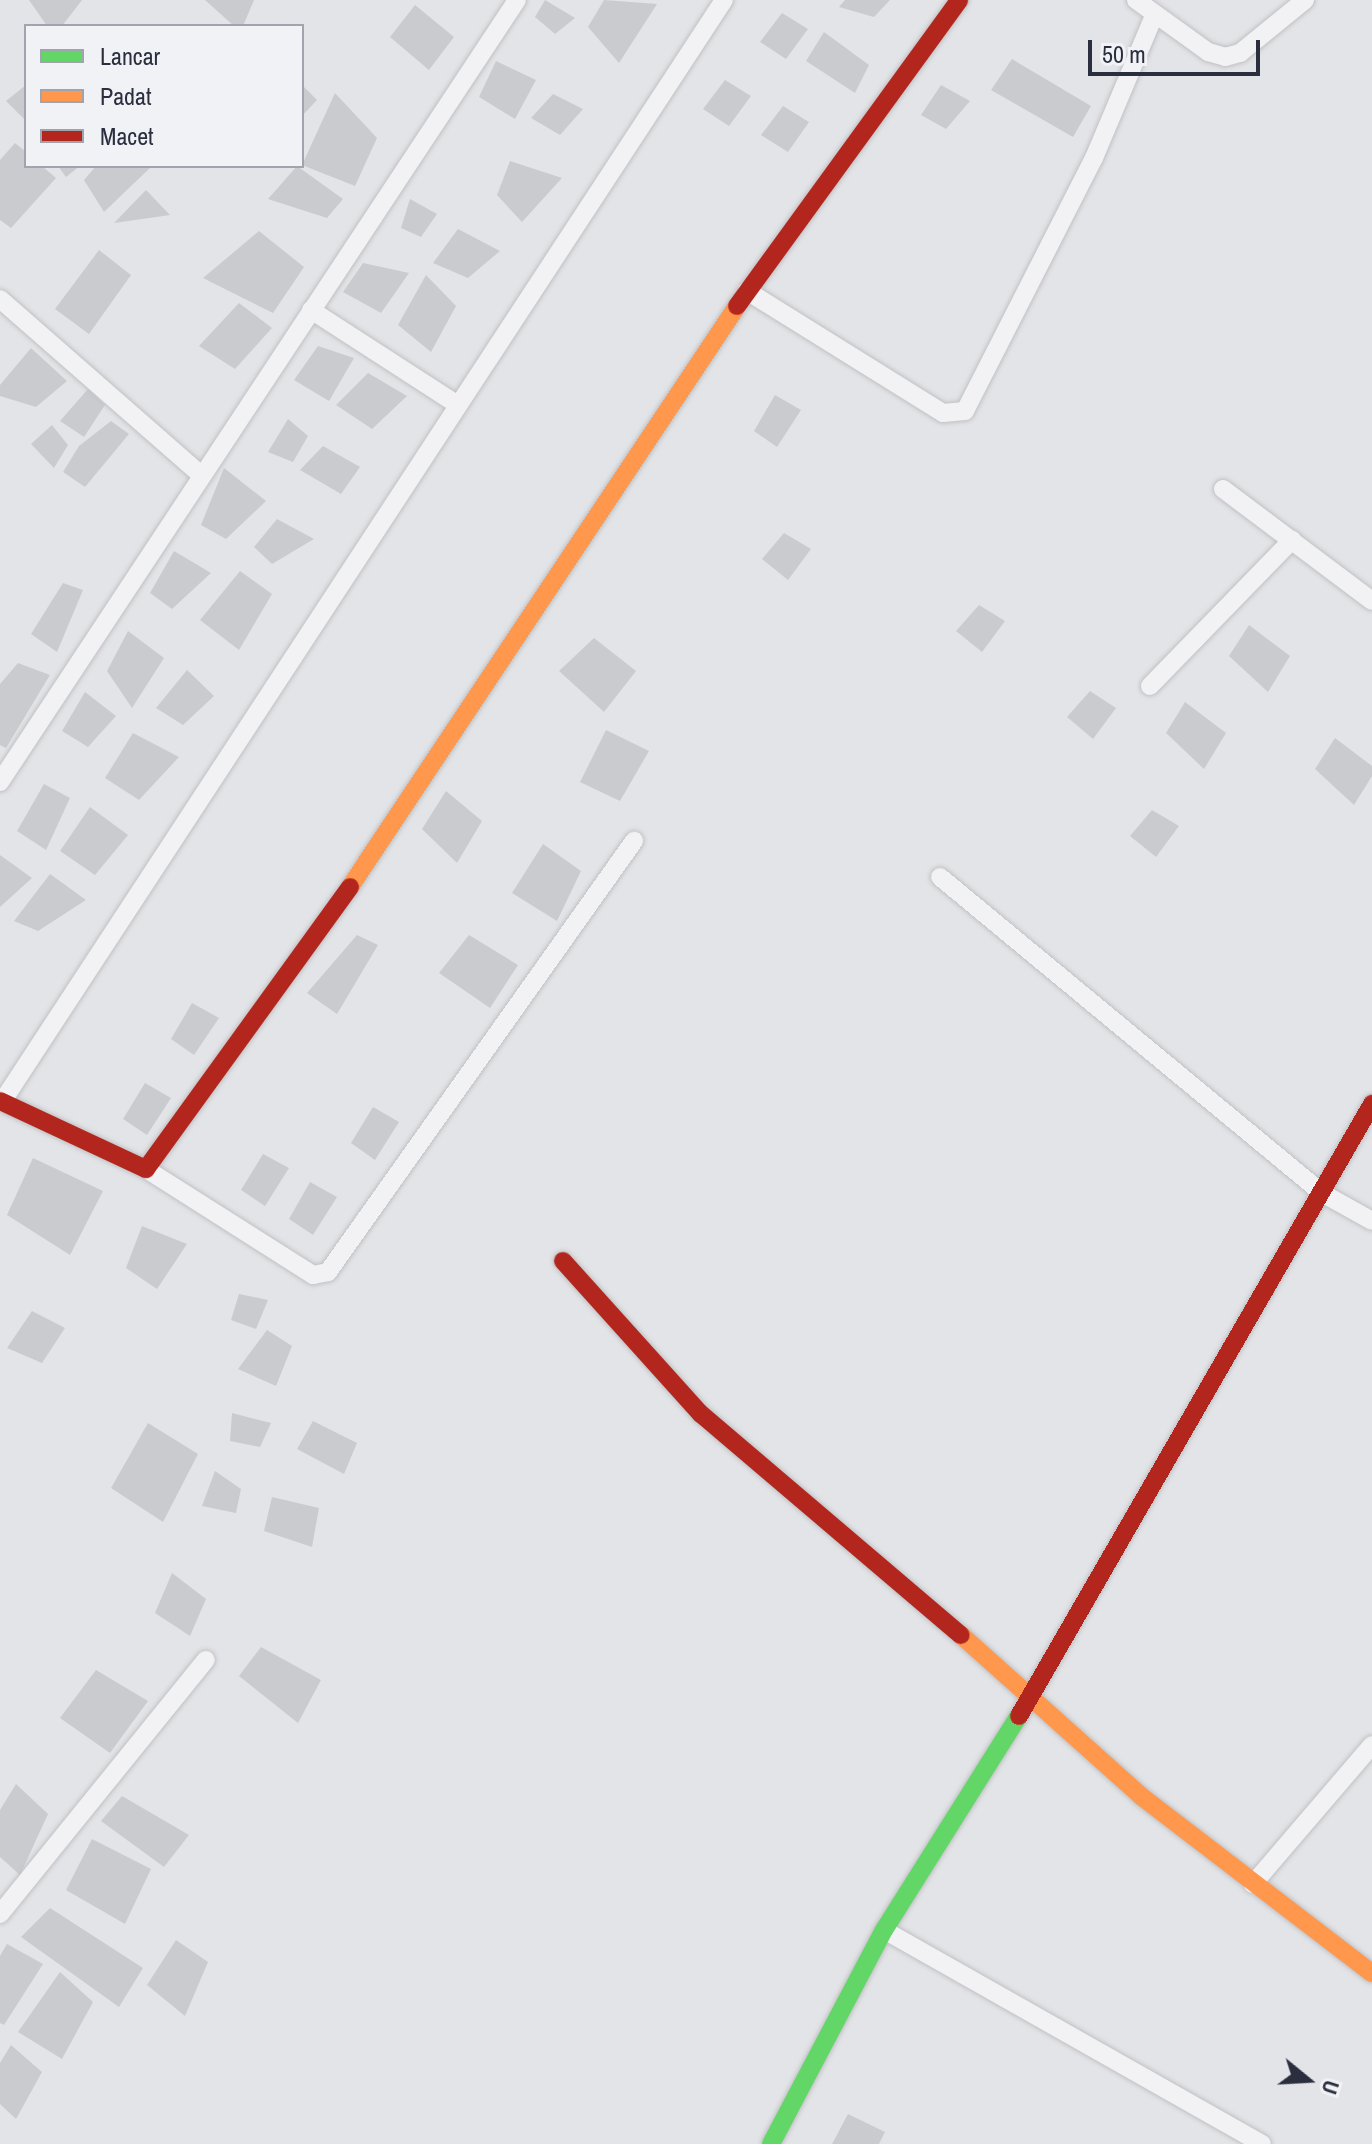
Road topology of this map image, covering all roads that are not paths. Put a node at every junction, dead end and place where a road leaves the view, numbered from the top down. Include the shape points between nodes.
1 (517, 0) edge
2 (724, 0) edge
3 (959, 0) edge
4 (1136, 0) edge
5 (1305, 0) edge
6 (1154, 16) junction
7 (747, 291) junction
8 (0, 299) edge
9 (311, 310) junction
10 (458, 405) junction
11 (201, 475) junction
12 (1223, 489) dead end
13 (1292, 540) junction
14 (1372, 601) edge
15 (1150, 686) dead end
16 (0, 782) edge
17 (634, 841) dead end
18 (940, 877) dead end
19 (1, 1102) edge
20 (1372, 1104) edge
21 (146, 1169) junction
22 (1322, 1193) junction
23 (1372, 1221) edge
24 (563, 1261) dead end
25 (206, 1660) dead end
26 (1030, 1699) junction
27 (1372, 1745) edge
28 (1253, 1884) junction
29 (0, 1914) edge
30 (884, 1930) junction
31 (1372, 1973) edge
32 (1229, 2137) edge
33 (771, 2144) edge
34 (1262, 2144) edge

1 - 9 street
2 - 10 street
3 - 7 street
4 - 6 street
5 - 6 street via 1240,53 1225,57
6 - 7 street via 1094,158 965,411 943,413
7 - 21 street via 491,683
8 - 11 street
9 - 10 street
9 - 11 street
10 - 19 street
11 - 16 street
12 - 13 street
13 - 14 street
13 - 15 street
17 - 21 street via 328,1272 313,1275
18 - 22 street
19 - 21 street
20 - 22 street
22 - 23 street
22 - 26 street
24 - 26 street via 701,1414 870,1554
25 - 29 street
26 - 28 street
26 - 30 street
27 - 28 street
28 - 31 street
30 - 32 street
30 - 33 street
32 - 34 street

